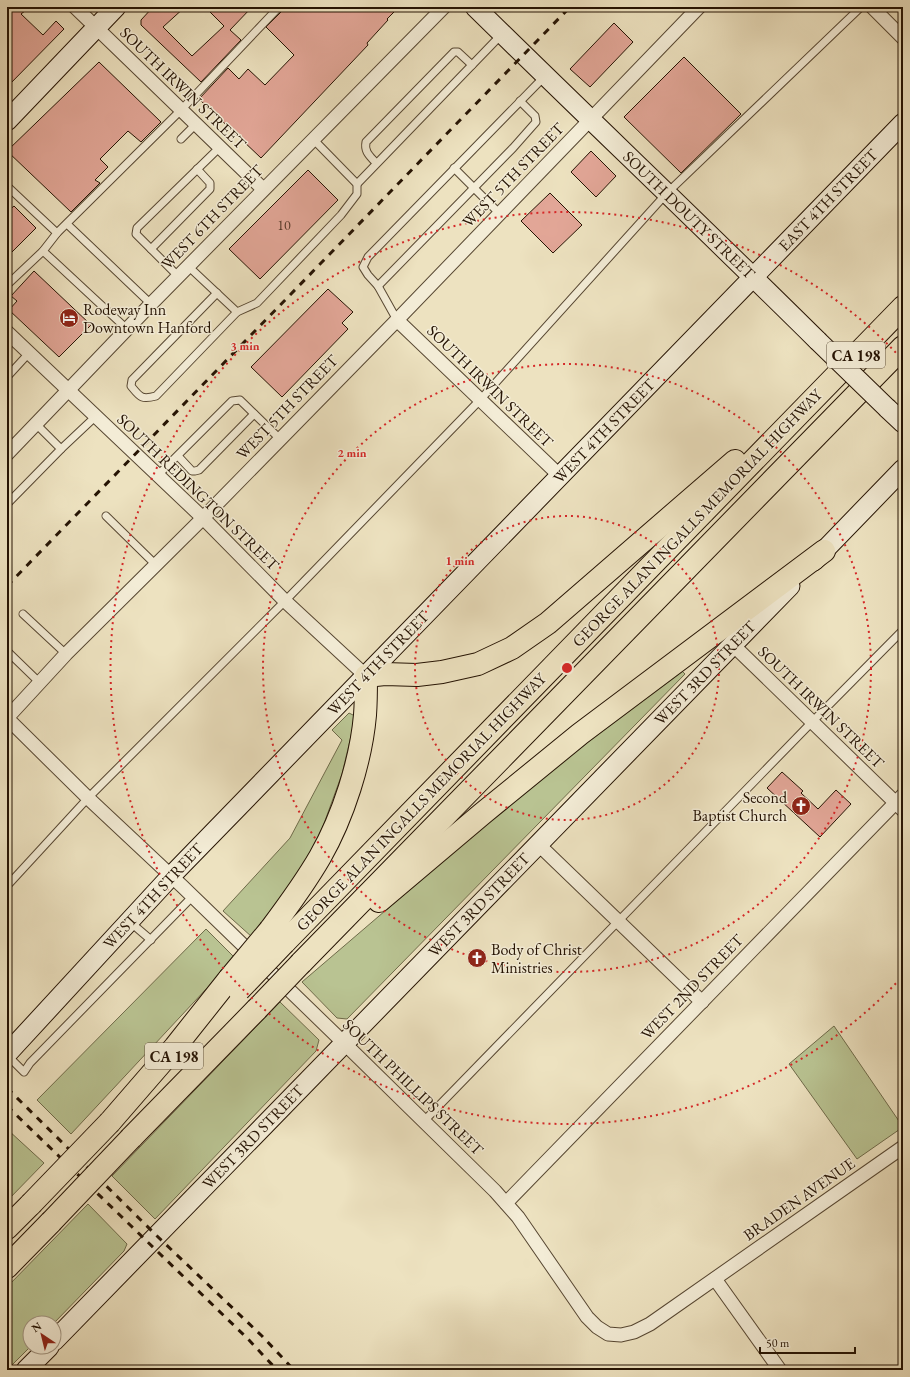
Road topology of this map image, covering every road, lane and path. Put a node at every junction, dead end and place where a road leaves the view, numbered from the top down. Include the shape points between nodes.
1 (75, 7) edge
2 (116, 7) edge
3 (279, 7) edge
4 (444, 7) edge
5 (475, 7) edge
6 (699, 7) edge
7 (861, 7) edge
8 (872, 7) edge
9 (96, 28) junction
10 (502, 34) junction
11 (903, 38) edge
12 (472, 65) junction
13 (545, 76) junction
14 (520, 101) junction
15 (181, 110) junction
16 (590, 119) junction
17 (7, 120) edge
18 (903, 123) edge
19 (196, 124) junction
20 (181, 139) dead end
21 (312, 139) junction
22 (219, 148) junction
23 (376, 163) junction
24 (454, 168) junction
25 (197, 169) junction
26 (358, 184) junction
27 (7, 186) edge
28 (474, 187) junction
29 (263, 189) junction
30 (667, 193) junction
31 (499, 213) junction
32 (67, 224) junction
33 (57, 233) junction
34 (151, 249) junction
35 (42, 251) junction
36 (188, 266) junction
37 (178, 276) junction
38 (753, 277) junction
39 (7, 285) edge
40 (378, 286) junction
41 (217, 293) junction
42 (151, 304) junction
43 (903, 307) edge
44 (237, 312) junction
45 (397, 320) junction
46 (127, 329) junction
47 (7, 332) edge
48 (903, 347) edge
49 (29, 353) junction
50 (7, 376) edge
51 (68, 391) junction
52 (480, 400) junction
53 (809, 404) junction
54 (254, 414) junction
55 (95, 417) junction
56 (903, 423) edge
57 (36, 424) junction
58 (280, 439) junction
59 (61, 449) junction
60 (7, 454) edge
61 (178, 456) junction
62 (903, 469) edge
63 (158, 476) junction
64 (560, 476) junction
65 (7, 504) edge
66 (106, 516) dead end
67 (203, 518) junction
68 (824, 551) junction
69 (156, 565) junction
70 (285, 601) junction
71 (23, 614) dead end
72 (903, 630) edge
73 (732, 644) junction
74 (7, 651) edge
75 (66, 654) junction
76 (366, 676) junction
77 (40, 683) junction
78 (7, 718) edge
79 (812, 722) junction
80 (88, 798) junction
81 (900, 803) edge
82 (538, 844) junction
83 (171, 876) junction
84 (7, 886) edge
85 (192, 897) junction
86 (129, 921) junction
87 (618, 922) junction
88 (277, 936) junction
89 (151, 940) junction
90 (304, 961) junction
91 (702, 1002) junction
92 (345, 1044) junction
93 (7, 1055) edge
94 (424, 1121) junction
95 (903, 1147) edge
96 (506, 1203) junction
97 (7, 1228) edge
98 (7, 1267) edge
99 (715, 1279) junction
100 (62, 1333) edge
101 (41, 1355) edge
102 (26, 1370) edge
103 (780, 1370) edge

1 - 9 street, SOUTH IRWIN STREET
2 - 9 main road
3 - 15 lane
4 - 21 street, WEST 6TH STREET
5 - 10 main road, SOUTH DOUTY STREET
6 - 16 street, WEST 5TH STREET
7 - 30 lane
8 - 11 street
9 - 15 street, SOUTH IRWIN STREET
9 - 17 main road
10 - 12 lane
10 - 13 main road, SOUTH DOUTY STREET
12 - 23 lane
12 - 23 lane via 458,52 454,52 366,142 367,153
13 - 14 lane
13 - 16 main road, SOUTH DOUTY STREET
14 - 24 lane
14 - 28 lane via 534,116 536,122
15 - 19 street, SOUTH IRWIN STREET
15 - 32 lane
16 - 30 main road, SOUTH DOUTY STREET
16 - 31 street, WEST 5TH STREET
18 - 38 main road, EAST 4TH STREET
19 - 20 lane
19 - 22 street, SOUTH IRWIN STREET
21 - 26 lane
21 - 29 street, WEST 6TH STREET
22 - 25 lane
22 - 29 street, SOUTH IRWIN STREET
23 - 26 lane
24 - 28 lane
24 - 40 lane via 368,257 364,267
25 - 34 lane via 210,183 210,189
25 - 34 lane via 137,228 136,234
26 - 44 lane via 357,194 341,215 257,303
27 - 33 lane
28 - 31 lane
28 - 40 lane
29 - 36 street, WEST 6TH STREET
30 - 38 main road, SOUTH DOUTY STREET
30 - 52 lane
31 - 45 street, WEST 5TH STREET
32 - 33 lane
32 - 42 lane
33 - 35 lane
34 - 37 lane
35 - 39 lane
35 - 46 lane
36 - 37 street, WEST 6TH STREET
36 - 41 lane
37 - 42 street, WEST 6TH STREET
38 - 56 main road, SOUTH DOUTY STREET, bridge
38 - 64 main road, WEST 4TH STREET
40 - 45 lane
41 - 44 lane
41 - 44 lane via 132,380 131,386 139,395 146,399 156,396
42 - 46 street, WEST 6TH STREET
43 - 53 highway, GEORGE ALAN INGALLS MEMORIAL HIGHWAY / CA 198
45 - 52 street, SOUTH IRWIN STREET
45 - 58 street, WEST 5TH STREET
46 - 51 street, WEST 6TH STREET
47 - 49 street, SOUTH REDINGTON STREET
48 - 90 highway, GEORGE ALAN INGALLS MEMORIAL HIGHWAY / CA 198
49 - 50 lane
49 - 51 street, SOUTH REDINGTON STREET
51 - 55 street, SOUTH REDINGTON STREET
51 - 57 street, WEST 6TH STREET
52 - 64 street, SOUTH IRWIN STREET
52 - 70 lane
53 - 76 highway via 749,450 548,623 519,644 489,660 456,670 417,675
53 - 88 highway, GEORGE ALAN INGALLS MEMORIAL HIGHWAY / CA 198
54 - 58 lane
54 - 61 lane via 240,400 232,401
54 - 61 lane via 199,470 192,471
55 - 59 lane
55 - 63 street, SOUTH REDINGTON STREET
57 - 59 lane
57 - 60 street, WEST 6TH STREET
58 - 67 street, WEST 5TH STREET
59 - 65 lane
61 - 63 lane
62 - 68 main road, WEST 3RD STREET
63 - 67 street, SOUTH REDINGTON STREET
64 - 76 main road, WEST 4TH STREET
66 - 69 lane
67 - 69 street, WEST 5TH STREET
67 - 70 street, SOUTH REDINGTON STREET
68 - 73 main road, WEST 3RD STREET
68 - 90 highway via 580,734
69 - 75 street, WEST 5TH STREET
70 - 76 street, SOUTH REDINGTON STREET
70 - 80 lane
71 - 75 lane
72 - 79 lane
73 - 79 street, SOUTH IRWIN STREET
73 - 82 main road, WEST 3RD STREET
74 - 77 lane
75 - 77 street, WEST 5TH STREET
76 - 83 main road, WEST 4TH STREET
76 - 88 highway via 363,732 342,809 329,840 296,895
77 - 78 street, WEST 5TH STREET
78 - 80 street, SOUTH PHILLIPS STREET
79 - 81 street, SOUTH IRWIN STREET
79 - 87 lane
80 - 83 street, SOUTH PHILLIPS STREET
80 - 84 lane
81 - 91 street, WEST 2ND STREET
82 - 87 street
82 - 92 main road, WEST 3RD STREET
83 - 85 street, SOUTH PHILLIPS STREET
83 - 86 main road, WEST 4TH STREET
85 - 89 lane
85 - 92 street, SOUTH PHILLIPS STREET
86 - 89 lane
86 - 93 main road, WEST 4TH STREET
87 - 91 street
87 - 94 lane
88 - 97 highway, GEORGE ALAN INGALLS MEMORIAL HIGHWAY / CA 198, bridge via 110,1122
89 - 93 lane via 24,1072
90 - 98 highway, GEORGE ALAN INGALLS MEMORIAL HIGHWAY / CA 198, bridge
91 - 96 street, WEST 2ND STREET
92 - 94 street, SOUTH PHILLIPS STREET
92 - 100 main road, WEST 3RD STREET
94 - 96 street, SOUTH PHILLIPS STREET
95 - 99 street, BRADEN AVENUE
96 - 99 street, SOUTH PHILLIPS STREET via 587,1317 608,1334 634,1332 650,1324
99 - 103 street
101 - 102 main road

